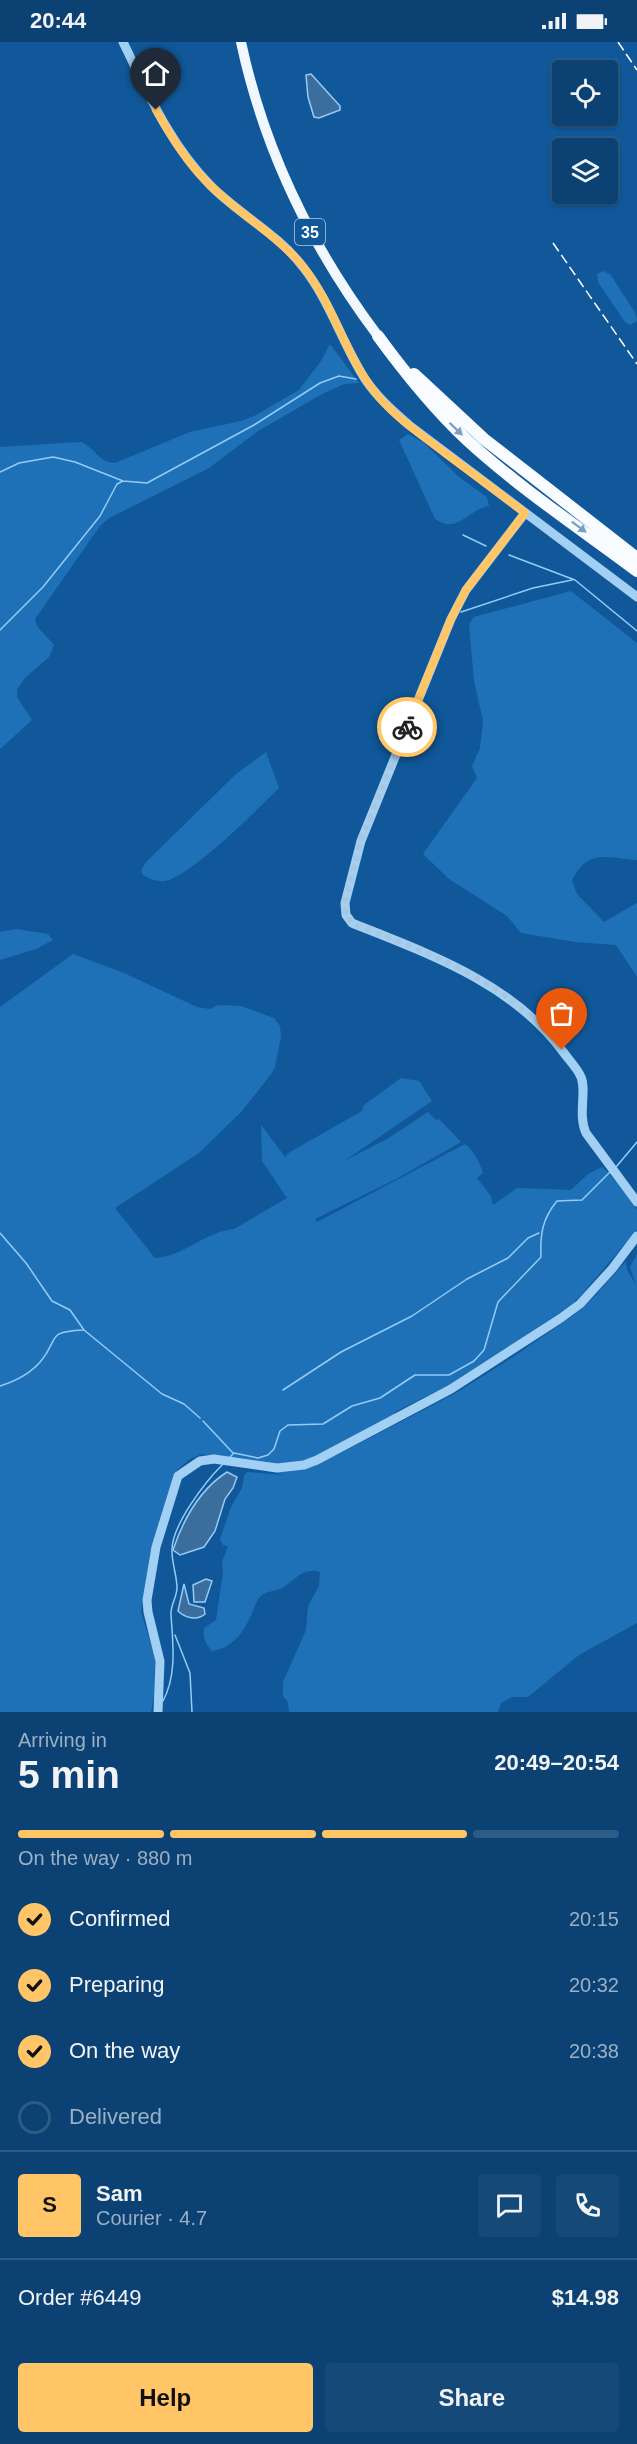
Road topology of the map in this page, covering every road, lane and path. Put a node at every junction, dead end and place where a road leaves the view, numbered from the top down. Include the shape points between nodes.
1 (123, 42) edge
2 (241, 42) edge
3 (378, 336) junction
4 (525, 513) junction
5 (637, 558) edge
6 (637, 571) edge
7 (637, 597) edge
8 (637, 1202) edge
9 (637, 1236) edge
10 (158, 1708) edge

1 - 4 street via 184,156 213,188 302,265 376,394 409,425
2 - 3 main road, 35 via 268,137 295,201 333,271
3 - 5 highway, 35 via 484,439
3 -> 6 highway, 35 via 420,392 466,439
4 - 7 street
4 - 8 street via 466,590 451,619 361,841 345,903 346,915 352,923 458,967 522,1008 552,1037 582,1077 582,1124
9 - 10 street via 580,1304 451,1389 304,1465 277,1468 200,1461 178,1476 156,1547 147,1600 160,1661

